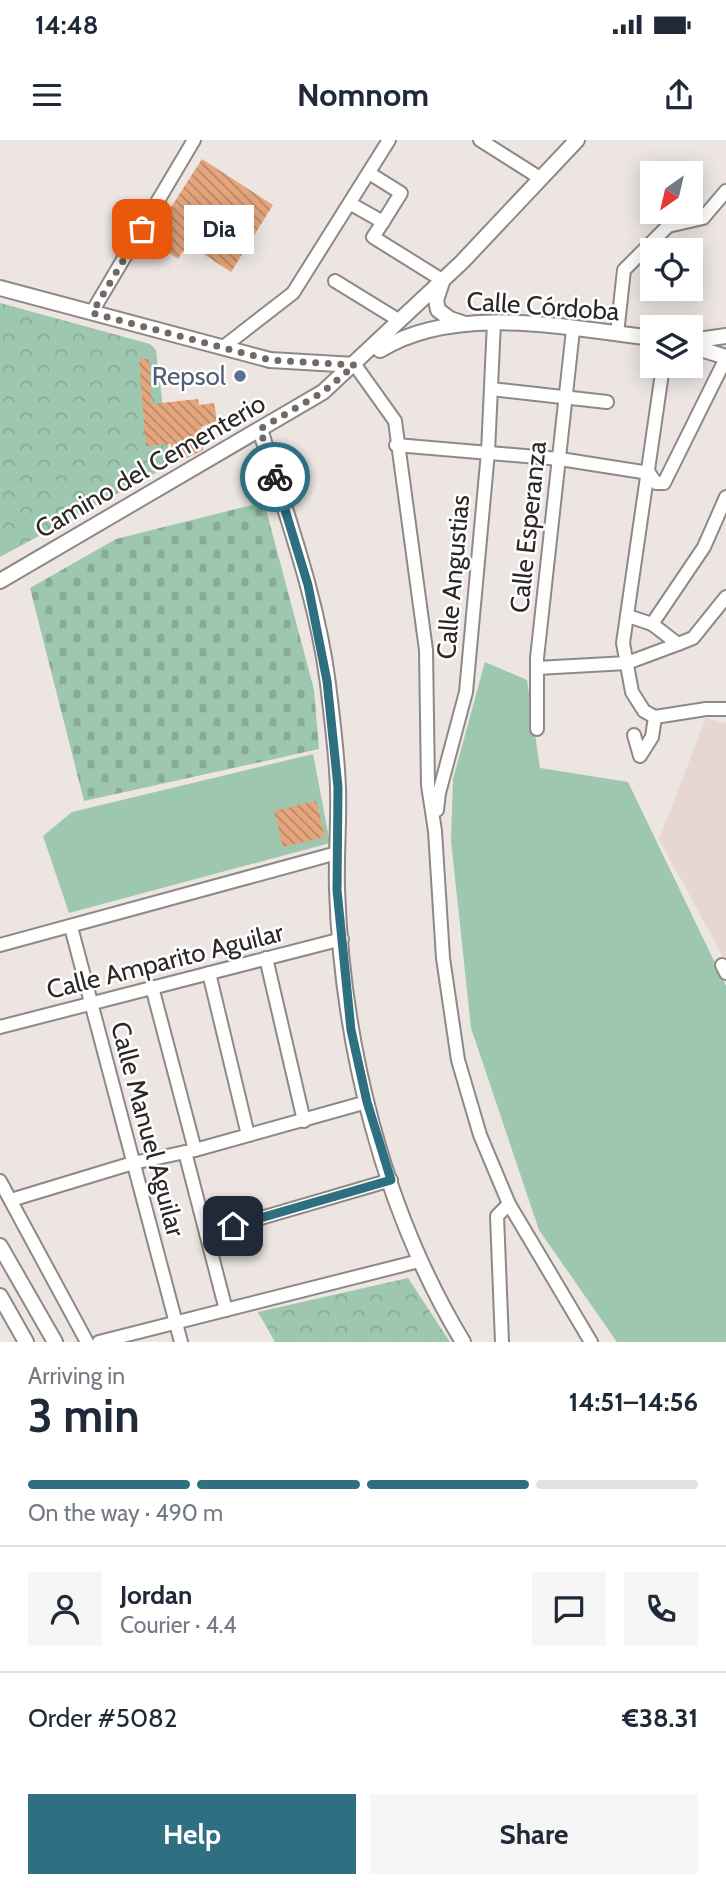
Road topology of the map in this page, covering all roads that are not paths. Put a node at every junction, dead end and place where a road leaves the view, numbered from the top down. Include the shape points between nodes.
1 (194, 140) edge
2 (388, 140) edge
3 (480, 140) edge
4 (577, 140) edge
5 (369, 173) junction
6 (540, 178) junction
7 (726, 191) edge
8 (351, 204) junction
9 (383, 222) junction
10 (442, 280) junction
11 (335, 281) dead end
12 (0, 288) edge
13 (92, 313) junction
14 (400, 321) junction
15 (494, 322) junction
16 (464, 323) junction
17 (573, 330) junction
18 (617, 334) junction
19 (640, 337) edge
20 (726, 337) edge
21 (703, 340) edge
22 (726, 345) edge
23 (222, 348) junction
24 (703, 350) edge
25 (726, 357) edge
26 (355, 365) junction
27 (661, 378) edge
28 (491, 389) junction
29 (564, 397) junction
30 (607, 402) dead end
31 (260, 429) junction
32 (396, 445) junction
33 (488, 452) junction
34 (560, 459) junction
35 (649, 473) junction
36 (725, 504) edge
37 (0, 581) edge
38 (726, 597) edge
39 (628, 616) junction
40 (652, 624) junction
41 (678, 644) junction
42 (627, 663) junction
43 (537, 668) junction
44 (726, 709) edge
45 (655, 718) junction
46 (537, 729) dead end
47 (634, 736) dead end
48 (435, 831) junction
49 (337, 853) junction
50 (71, 927) junction
51 (342, 939) junction
52 (0, 945) edge
53 (266, 958) junction
54 (209, 973) junction
55 (152, 987) junction
56 (91, 1003) junction
57 (0, 1027) edge
58 (367, 1102) junction
59 (304, 1121) junction
60 (248, 1135) junction
61 (190, 1151) junction
62 (133, 1163) junction
63 (391, 1180) junction
64 (0, 1181) edge
65 (10, 1200) junction
66 (509, 1204) junction
67 (206, 1234) junction
68 (0, 1246) edge
69 (419, 1261) junction
70 (0, 1296) edge
71 (226, 1310) junction
72 (176, 1322) junction
73 (26, 1342) edge
74 (55, 1342) edge
75 (87, 1342) edge
76 (99, 1342) edge
77 (181, 1342) edge
78 (463, 1342) edge
79 (502, 1342) edge
80 (591, 1342) edge

1 - 13 street
2 - 5 street
3 - 6 street
4 - 6 street
5 - 8 street
5 - 9 street via 401,193
6 - 10 street
7 - 18 street via 703,218 668,226 624,270
8 - 9 street
8 - 23 street via 293,293
9 - 10 street via 373,237
10 - 14 street
10 - 16 street via 438,310
11 - 14 street
12 - 13 street
13 - 23 street
14 - 26 street
15 - 16 street, Calle Córdoba
15 - 17 street, Calle Córdoba
15 - 28 street, Calle Angustias
16 - 26 street, Calle Córdoba via 400,337
17 - 18 street, Calle Córdoba
17 - 29 street, Calle Esperanza
18 - 19 street, Calle Córdoba
20 - 21 street
22 - 25 street
23 - 26 street via 270,360
24 - 25 street
25 - 35 street via 664,483 656,483
26 - 31 street, Camino del Cementerio via 323,392
26 - 32 street via 395,421
27 - 35 street
28 - 29 street
28 - 33 street, Calle Angustias
29 - 30 street
29 - 34 street, Calle Esperanza
31 - 37 street, Camino del Cementerio
31 - 49 street via 308,585 327,681 338,787
32 - 33 street
32 - 48 street via 426,650 428,785
33 - 34 street
33 - 48 street, Calle Angustias via 466,692 439,793
34 - 35 street
34 - 43 street, Calle Esperanza
35 - 39 street
36 - 40 street via 704,547
38 - 41 street via 692,638
39 - 40 street
39 - 42 street
40 - 41 street
41 - 42 street
42 - 43 street
42 - 45 street via 632,692 644,712
43 - 46 street, Calle Esperanza
44 - 45 street
45 - 47 street via 652,737 640,756
48 - 66 street via 443,958 458,1060 480,1135
49 - 50 street
49 - 51 street
50 - 52 street
50 - 56 street, Calle Manuel Aguilar
51 - 53 street, Calle Amparito Aguilar
51 - 58 street via 351,1030
53 - 54 street, Calle Amparito Aguilar
53 - 59 street
54 - 55 street, Calle Amparito Aguilar
54 - 60 street
55 - 56 street, Calle Amparito Aguilar
55 - 61 street
56 - 57 street, Calle Amparito Aguilar
56 - 62 street, Calle Manuel Aguilar
58 - 59 street
58 - 63 street
59 - 60 street
60 - 61 street
61 - 62 street
61 - 67 street
62 - 65 street
62 - 72 street, Calle Manuel Aguilar
63 - 67 street
63 - 69 street
64 - 65 street
65 - 75 street
66 - 79 street via 497,1216
66 - 80 street
67 - 71 street
68 - 74 street
69 - 71 street
69 - 78 street
70 - 73 street
71 - 72 street
72 - 76 street
72 - 77 street, Calle Manuel Aguilar

